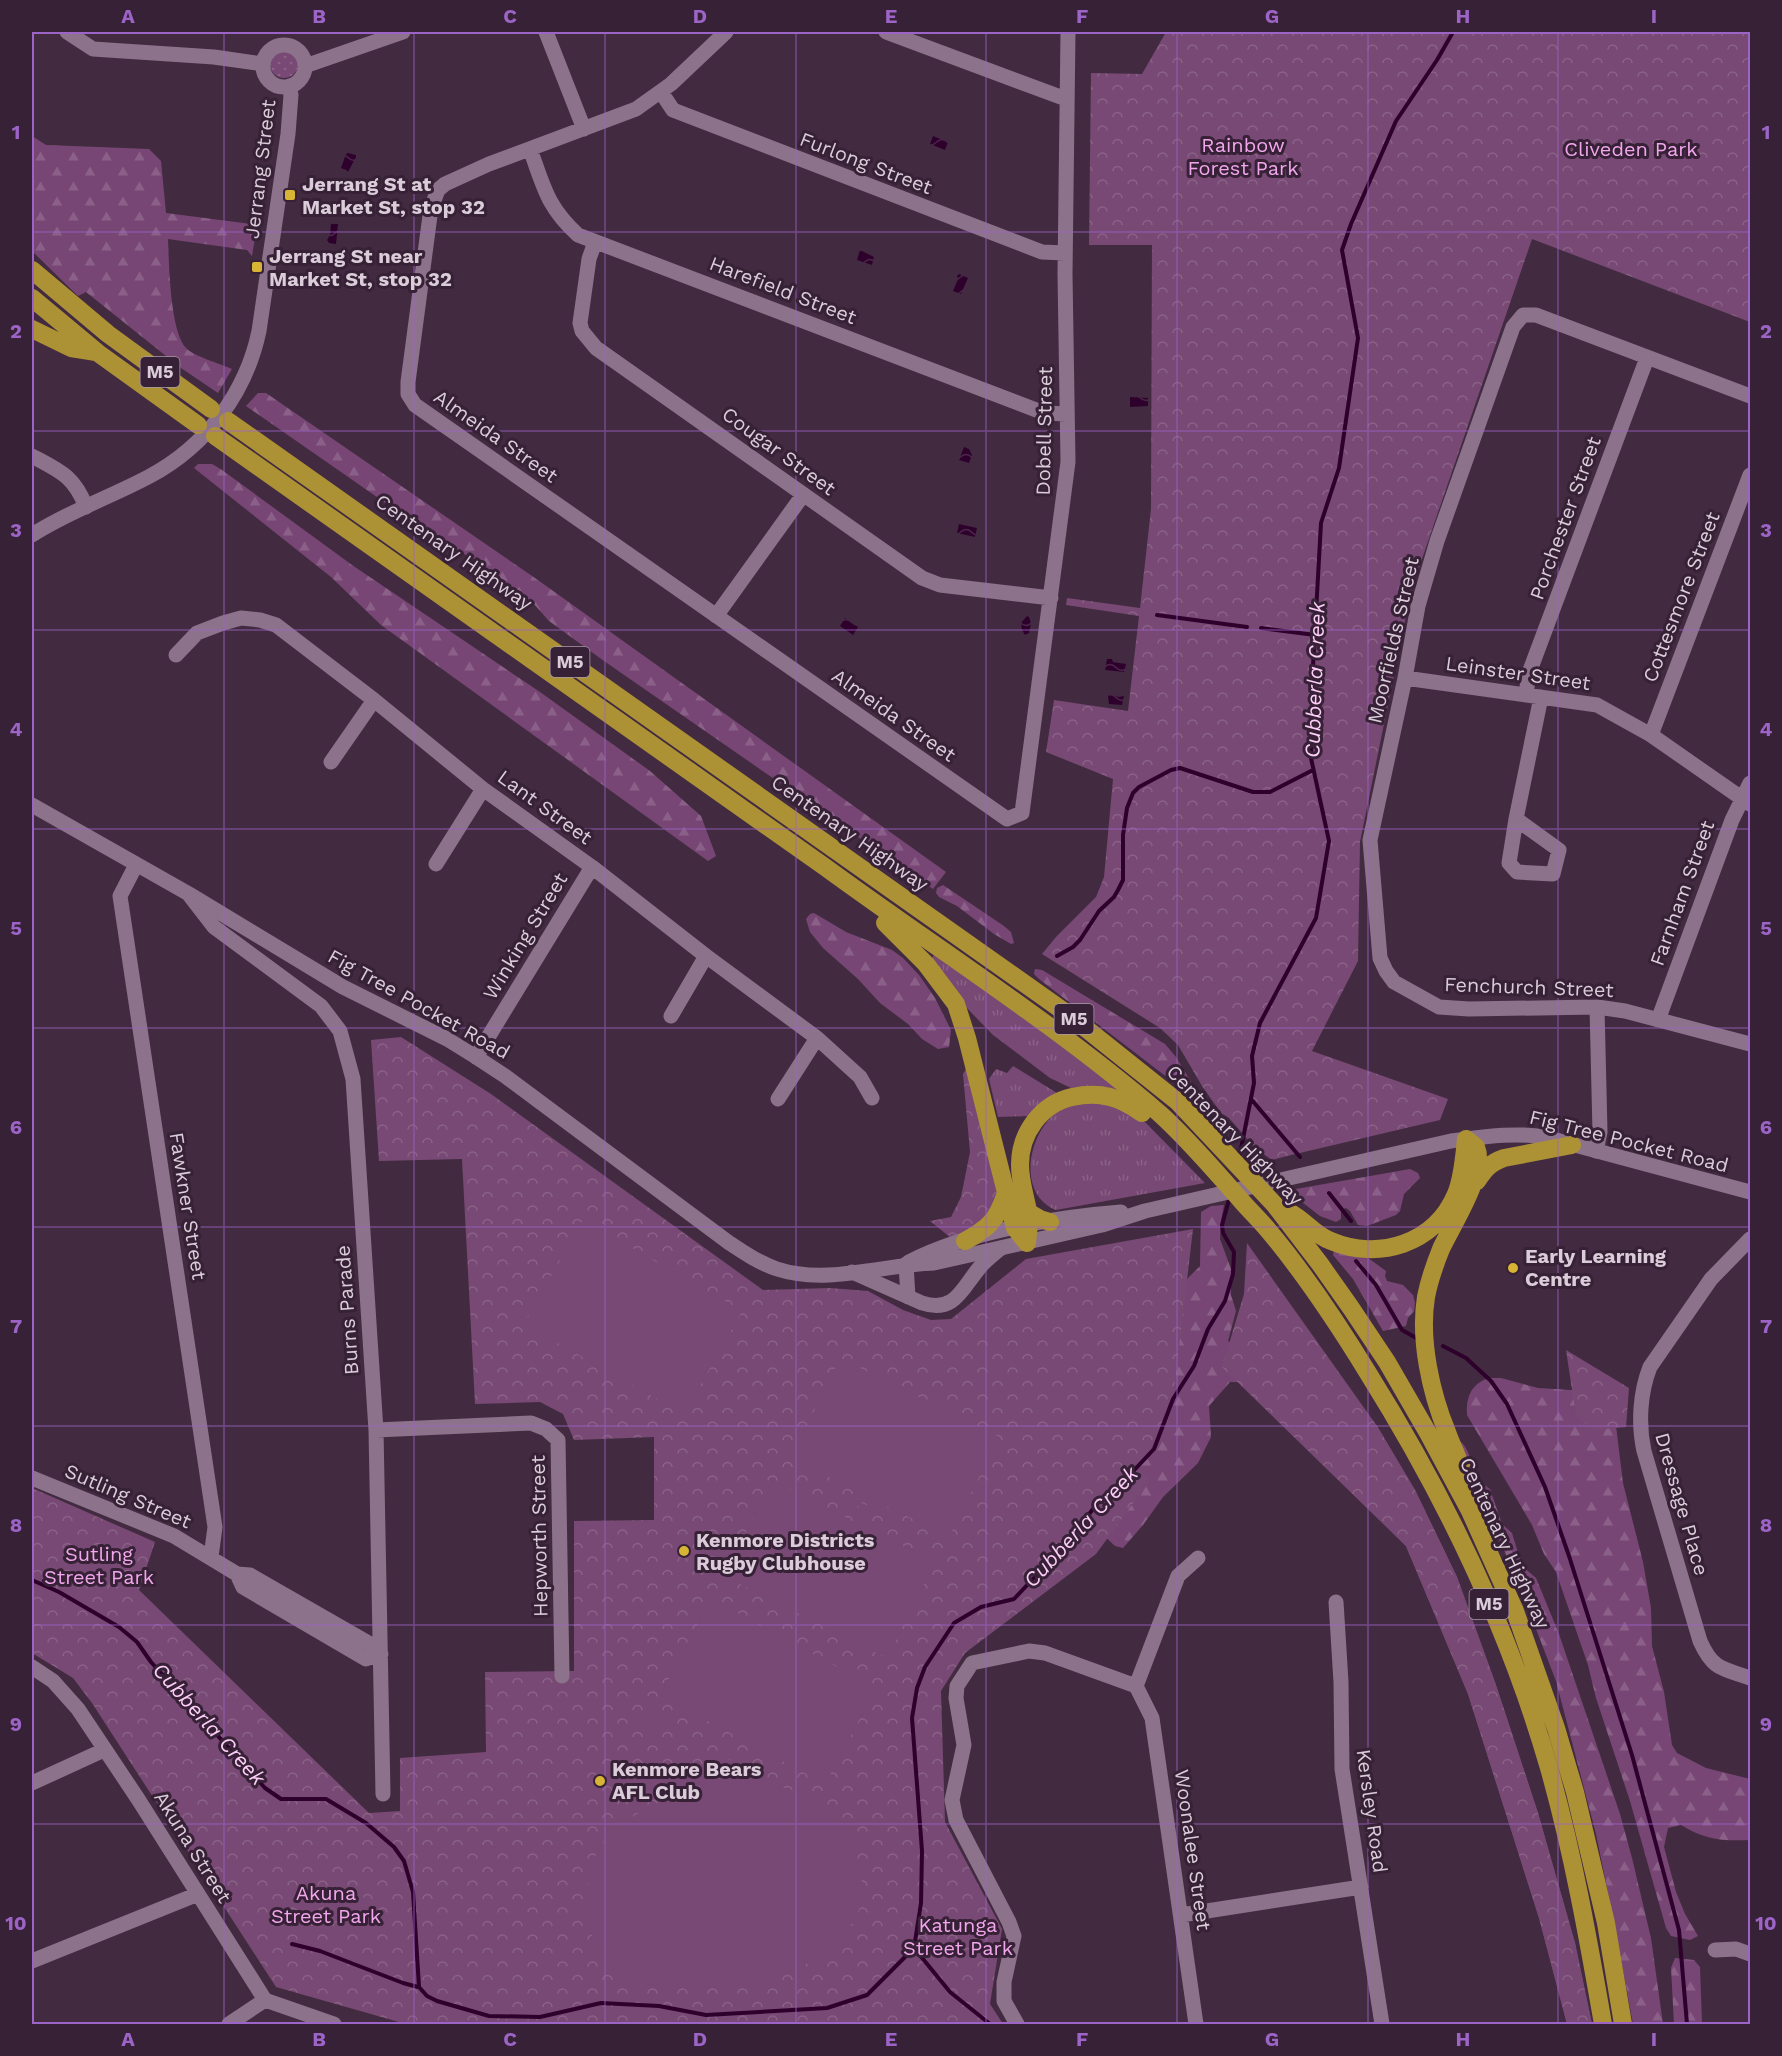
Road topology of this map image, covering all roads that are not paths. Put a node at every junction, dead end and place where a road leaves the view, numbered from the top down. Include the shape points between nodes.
1 (67, 32) edge
2 (403, 32) edge
3 (546, 32) edge
4 (726, 32) edge
5 (886, 32) edge
6 (1068, 32) edge
7 (282, 38) edge
8 (920, 38) edge
9 (263, 64) junction
10 (305, 66) junction
11 (290, 86) junction
12 (662, 92) junction
13 (1066, 99) junction
14 (584, 129) junction
15 (530, 149) junction
16 (595, 242) junction
17 (1065, 253) junction
18 (32, 270) edge
19 (32, 298) edge
20 (32, 329) edge
21 (98, 353) junction
22 (1647, 358) junction
23 (1750, 396) edge
24 (211, 409) dead end
25 (1067, 414) junction
26 (228, 421) dead end
27 (198, 425) dead end
28 (215, 436) dead end
29 (32, 456) edge
30 (1750, 475) edge
31 (803, 495) junction
32 (86, 507) junction
33 (32, 535) edge
34 (1051, 598) junction
35 (716, 616) junction
36 (176, 655) dead end
37 (1405, 678) junction
38 (1526, 694) junction
39 (1542, 697) junction
40 (374, 700) junction
41 (1651, 735) junction
42 (331, 762) dead end
43 (1750, 783) edge
44 (483, 789) junction
45 (1746, 801) edge
46 (33, 806) edge
47 (1007, 819) joint
48 (1516, 819) dead end
49 (802, 851) junction
50 (436, 864) dead end
51 (136, 865) junction
52 (592, 867) junction
53 (189, 894) junction
54 (706, 956) junction
55 (1386, 971) joint
56 (1597, 1007) junction
57 (671, 1016) dead end
58 (1658, 1020) junction
59 (817, 1038) junction
60 (1750, 1044) edge
61 (476, 1057) junction
62 (872, 1098) dead end
63 (778, 1099) dead end
64 (1159, 1114) junction
65 (1467, 1139) junction
66 (1572, 1145) junction
67 (1596, 1151) junction
68 (1750, 1192) edge
69 (1006, 1193) junction
70 (1466, 1200) junction
71 (1274, 1204) junction
72 (1145, 1211) junction
73 (1050, 1222) joint
74 (1024, 1227) junction
75 (1750, 1239) edge
76 (965, 1241) junction
77 (1001, 1248) junction
78 (906, 1264) junction
79 (852, 1272) junction
80 (908, 1297) junction
81 (376, 1430) junction
82 (32, 1478) edge
83 (1470, 1511) junction
84 (211, 1557) junction
85 (1198, 1558) dead end
86 (1336, 1602) dead end
87 (381, 1654) junction
88 (32, 1666) edge
89 (562, 1676) dead end
90 (1750, 1678) edge
91 (1136, 1686) junction
92 (104, 1750) junction
93 (32, 1783) edge
94 (382, 1794) dead end
95 (1361, 1887) junction
96 (198, 1894) junction
97 (1181, 1915) junction
98 (1715, 1950) dead end
99 (1750, 1954) edge
100 (32, 1961) edge
101 (264, 2000) junction
102 (229, 2025) edge
103 (334, 2025) edge
104 (1017, 2025) edge
105 (1196, 2025) edge
106 (1382, 2025) edge
107 (1603, 2025) edge
108 (1623, 2025) edge

1 - 9 street via 93,49
2 - 10 street
3 - 14 street
4 - 12 street, Almeida Street
5 - 8 street
6 - 13 street, Dobell Street
7 - 9 street via 268,51
7 - 10 street via 299,50
8 - 13 street
9 - 11 street via 268,81
10 - 11 street via 301,79
11 - 32 street, Jerrang Street via 288,134 259,331 242,382 215,424 179,458
12 - 14 street, Almeida Street via 636,110
12 - 17 street, Furlong Street via 673,110 1042,252
13 - 17 street, Dobell Street
14 - 15 street, Almeida Street
15 - 16 street, Harefield Street via 545,193 561,220 578,235
15 - 35 street, Almeida Street via 438,190 431,208 408,394 415,405
16 - 25 street, Harefield Street via 1044,413
16 - 31 street, Cougar Street via 580,323 592,344
17 - 25 street, Dobell Street
18 - 24 highway, M5 via 108,334
19 - 21 highway, M5
20 - 21 highway via 71,348
21 - 27 highway, M5
22 - 23 street
22 - 37 street, Moorfields Street via 1536,315 1523,315 1513,327 1437,541 1418,606
22 - 38 street, Porchester Street via 1530,673
25 - 34 street, Dobell Street via 1068,462
26 - 71 highway, Centenary Highway / M5 via 1069,1015 1178,1102
28 - 49 highway, Centenary Highway / M5
29 - 32 street via 74,482
30 - 41 street, Cottesmore Street
31 - 34 street, Cougar Street via 922,578 940,585
31 - 35 street
32 - 33 street, Jerrang Street
34 - 47 street, Dobell Street via 1022,813
35 - 47 street, Almeida Street
36 - 40 street, Lant Street via 197,633 241,618 260,620 276,625
37 - 38 street, Leinster Street
37 - 55 street, Moorfields Street via 1370,840 1380,958
38 - 39 street, Leinster Street
39 - 41 street, Leinster Street via 1597,705
39 - 48 street
40 - 42 street
40 - 44 street, Lant Street
41 - 45 street, Leinster Street
43 - 45 street, Farnham Street
44 - 50 street
44 - 52 street, Lant Street
45 - 58 street, Farnham Street via 1732,819
46 - 51 street, Fig Tree Pocket Road
49 - 64 highway, Centenary Highway / M5 via 1061,1034
49 - 69 highway via 897,933 956,1004
51 - 53 street, Fig Tree Pocket Road
51 - 84 street, Fawkner Street via 120,896 215,1527
52 - 54 street, Lant Street
52 - 61 street, Winking Street
53 - 61 street, Fig Tree Pocket Road via 343,987
53 - 81 street, Burns Parade via 214,927 321,1006 340,1031 353,1079
54 - 57 street
54 - 59 street, Lant Street
55 - 56 street, Fenchurch Street via 1394,982 1439,1007
56 - 58 street, Fenchurch Street
56 - 67 street via 1600,1132
58 - 60 street, Fenchurch Street
59 - 62 street, Lant Street via 860,1077
59 - 63 street
61 - 79 street, Fig Tree Pocket Road via 754,1259 793,1273
64 - 74 highway via 1142,1113 1120,1099 1100,1095 1053,1103 1034,1120 1024,1142 1020,1163
64 - 107 highway, Centenary Highway / M5 via 1268,1230 1350,1344 1418,1456 1477,1575 1548,1764 1573,1864
65 - 66 street, Fig Tree Pocket Road via 1517,1134
65 - 70 highway via 1476,1147 1478,1156
65 - 71 highway via 1459,1185 1451,1204 1429,1229 1408,1243 1372,1250 1338,1244 1319,1236
65 - 72 street, Fig Tree Pocket Road
66 - 67 street, Fig Tree Pocket Road
66 - 70 highway via 1493,1162
67 - 68 street, Fig Tree Pocket Road
69 - 74 highway
69 - 76 highway via 995,1219
70 - 83 highway via 1432,1276 1425,1328 1437,1405 1467,1481
71 - 83 highway, Centenary Highway / M5 via 1387,1362
72 - 73 street, Fig Tree Pocket Road
72 - 74 street, Fig Tree Pocket Road via 1102,1225
73 - 74 highway via 1040,1219
74 - 76 street, Fig Tree Pocket Road
74 - 77 street, Fig Tree Pocket Road
75 - 90 street, Dressage Place via 1711,1279 1650,1367 1640,1426 1644,1451 1704,1650 1718,1666
76 - 78 street, Fig Tree Pocket Road via 933,1250
77 - 78 street, Fig Tree Pocket Road via 934,1263
77 - 80 street via 980,1267 956,1299 933,1307
78 - 79 street, Fig Tree Pocket Road
78 - 80 street
79 - 80 street
81 - 87 street, Burns Parade
81 - 89 street, Hepworth Street via 531,1423 546,1428 558,1440
82 - 84 street, Sutling Street via 174,1536
83 - 108 highway, Centenary Highway / M5 via 1518,1621 1559,1738 1606,1923
84 - 87 street, Sutling Street via 237,1574 250,1575
85 - 91 street via 1178,1576
86 - 95 street, Kersley Road via 1342,1769
87 - 94 street, Burns Parade
88 - 92 street, Akuna Street via 53,1681 78,1708
91 - 97 street, Woonalee Street via 1152,1718
91 - 104 street via 1045,1653 1029,1651 972,1663 957,1686 964,1745 952,1800 956,1820 1014,1936 1004,2001
92 - 93 street
92 - 96 street, Akuna Street
95 - 97 street
95 - 106 street, Kersley Road
96 - 100 street
96 - 101 street, Akuna Street
97 - 105 street, Woonalee Street
98 - 99 street via 1736,1949
101 - 102 street
101 - 103 street

